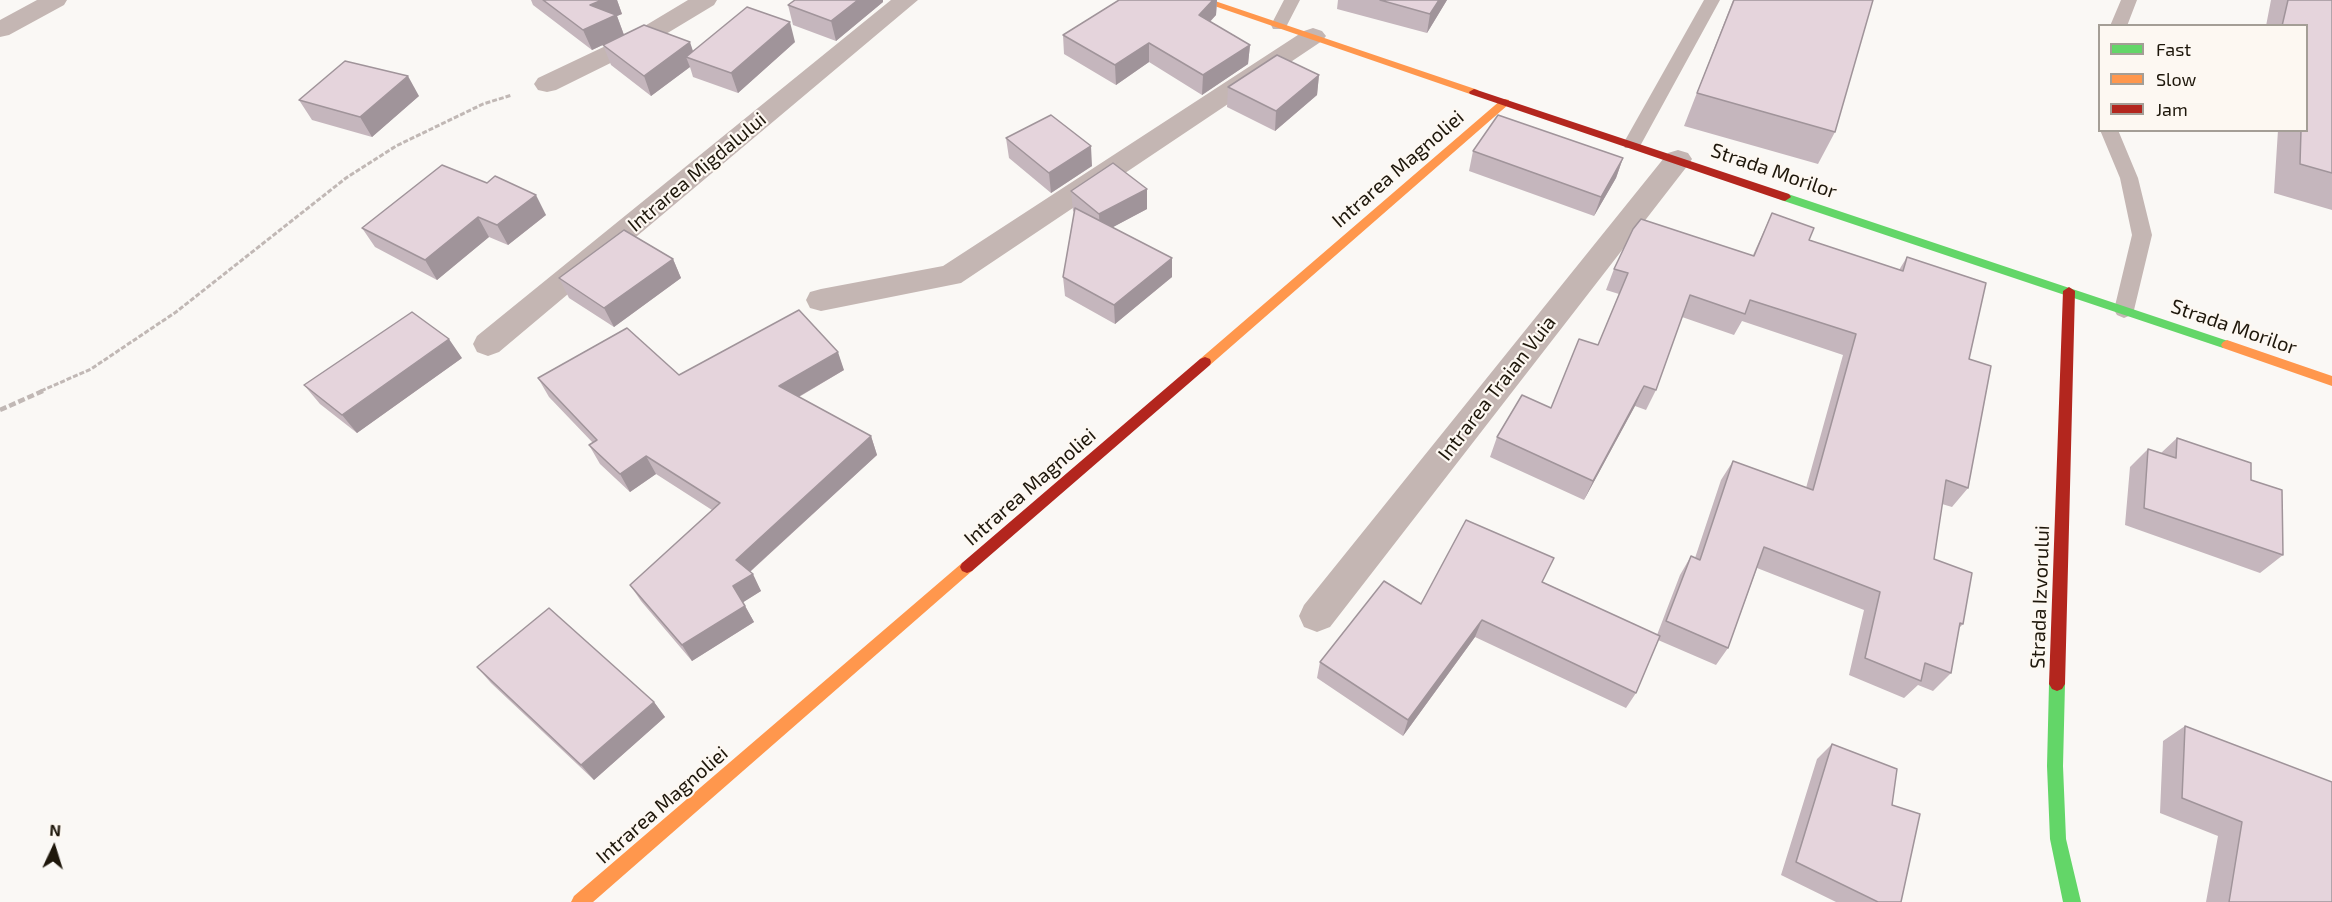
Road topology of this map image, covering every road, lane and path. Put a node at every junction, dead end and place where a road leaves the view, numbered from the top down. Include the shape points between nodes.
1 (56, 0) edge
2 (705, 0) edge
3 (906, 0) edge
4 (1202, 0) edge
5 (1292, 0) edge
6 (1712, 0) edge
7 (2129, 0) edge
8 (2119, 24) edge
9 (1279, 25) junction
10 (0, 30) edge
11 (1313, 36) junction
12 (547, 84) joint
13 (1506, 102) junction
14 (2110, 132) edge
15 (1632, 144) junction
16 (1677, 159) junction
17 (2069, 291) junction
18 (821, 300) dead end
19 (2124, 310) junction
20 (488, 344) dead end
21 (2332, 381) edge
22 (0, 410) edge
23 (1317, 616) dead end
24 (580, 902) edge
25 (2072, 902) edge

1 - 10 street
2 - 12 street via 642,38
3 - 20 street, Intrarea Migdalului
4 - 9 street, Strada Morilor
5 - 9 lane
6 - 15 lane
7 - 8 lane
9 - 11 street, Strada Morilor
11 - 13 street, Strada Morilor
11 - 18 street via 951,275
12 - 22 path via 483,104 396,146 346,178 176,312 91,369
13 - 15 street, Strada Morilor
13 - 24 street, Intrarea Magnoliei
14 - 19 lane via 2129,178 2142,235
15 - 16 street, Strada Morilor
16 - 17 street, Strada Morilor
16 - 23 street, Intrarea Traian Vuia
17 - 19 street, Strada Morilor
17 - 25 street, Strada Izvorului via 2055,766 2058,840
19 - 21 street, Strada Morilor

